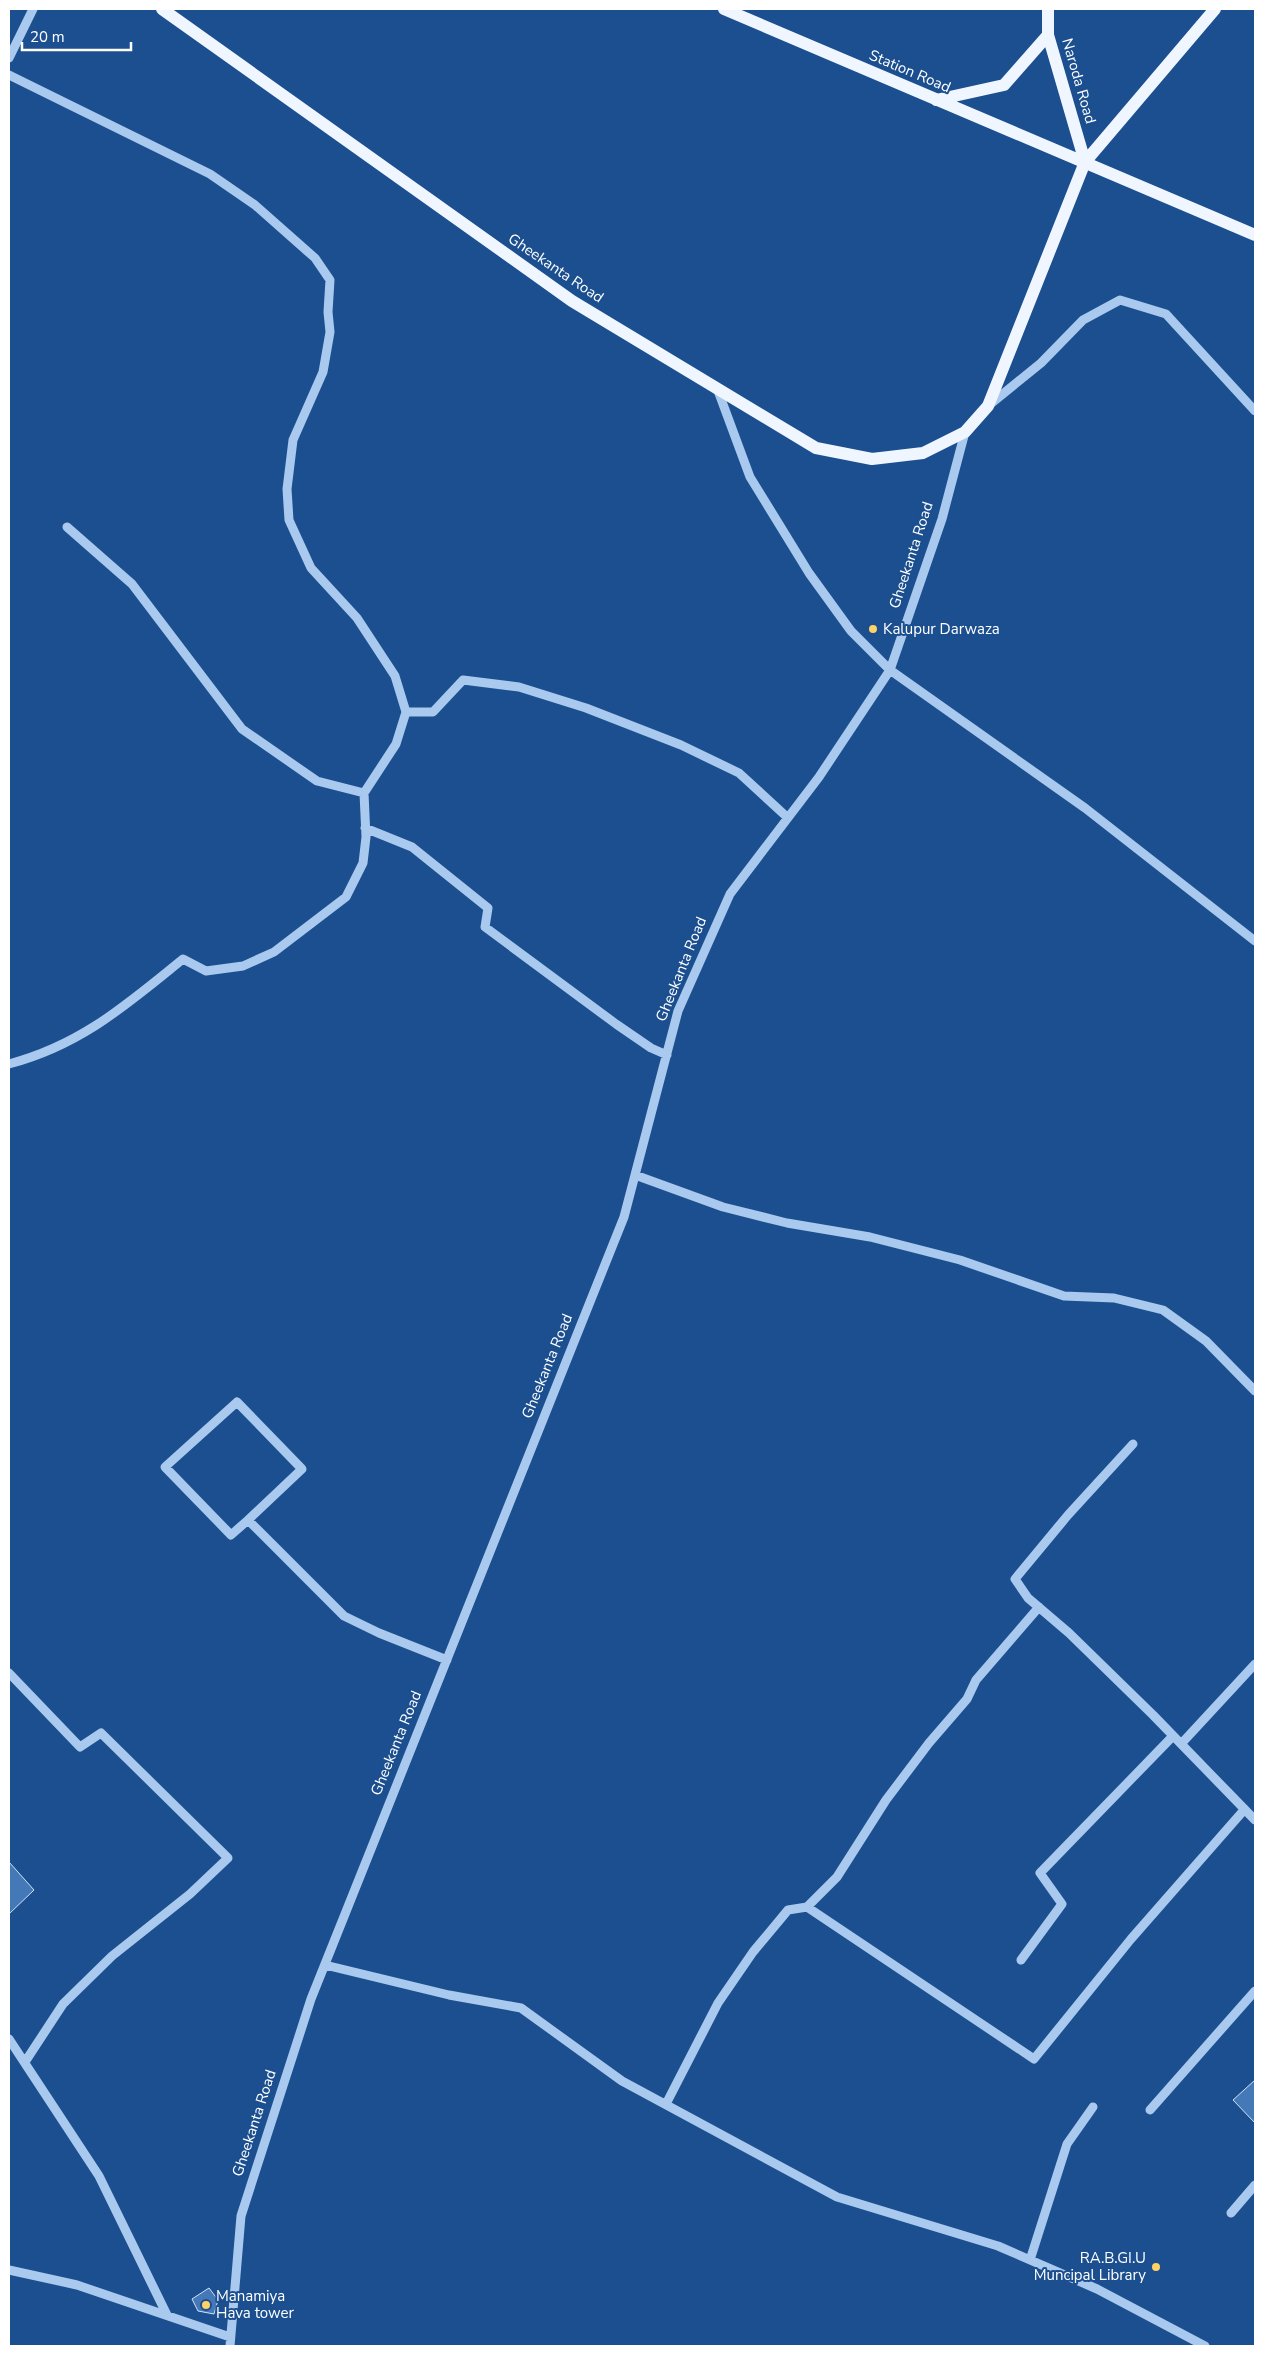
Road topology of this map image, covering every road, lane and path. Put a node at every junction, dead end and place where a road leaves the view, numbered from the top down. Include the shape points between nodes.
1 (34, 9) edge
2 (162, 9) edge
3 (724, 9) edge
4 (1048, 9) edge
5 (1215, 9) edge
6 (1048, 35) junction
7 (9, 58) edge
8 (9, 75) edge
9 (936, 100) junction
10 (1085, 162) junction
11 (1255, 235) edge
12 (717, 388) junction
13 (988, 406) junction
14 (1255, 411) edge
15 (965, 432) junction
16 (67, 527) dead end
17 (890, 670) junction
18 (406, 712) junction
19 (364, 793) junction
20 (788, 818) junction
21 (365, 828) junction
22 (1255, 941) edge
23 (666, 1055) junction
24 (9, 1064) edge
25 (635, 1175) junction
26 (1255, 1391) edge
27 (1133, 1444) dead end
28 (248, 1520) junction
29 (1039, 1607) junction
30 (447, 1660) junction
31 (1255, 1664) edge
32 (9, 1673) edge
33 (1173, 1736) junction
34 (1181, 1744) junction
35 (1244, 1810) junction
36 (1255, 1820) edge
37 (807, 1907) junction
38 (1021, 1960) dead end
39 (325, 1965) junction
40 (1255, 1990) edge
41 (9, 2039) edge
42 (25, 2062) junction
43 (666, 2104) junction
44 (1093, 2107) dead end
45 (1150, 2110) dead end
46 (1255, 2185) edge
47 (1230, 2213) dead end
48 (1030, 2260) junction
49 (9, 2270) edge
50 (167, 2316) junction
51 (230, 2342) edge
52 (1205, 2346) edge

1 - 7 street
2 - 12 main road, Gheekanta Road via 572,300
3 - 9 main road, Station Road
4 - 6 main road, Naroda Road
5 - 10 main road
6 - 9 main road via 1004,85
6 - 10 main road, Naroda Road
8 - 18 street via 210,174 255,205 315,258 330,280 330,332 323,372 293,440 287,489 289,520 311,568 357,618 395,676
9 - 10 main road, Station Road
10 - 11 main road, Station Road
10 - 13 main road, Gheekanta Road
12 - 15 main road, Gheekanta Road via 816,448 872,459 923,454
12 - 17 street via 755,485 809,573 851,631
13 - 14 street via 1042,364 1083,320 1120,300 1166,314
13 - 15 main road, Gheekanta Road
15 - 17 street, Gheekanta Road via 942,520
16 - 19 street via 132,584 242,729 317,781
17 - 20 street, Gheekanta Road via 819,778
17 - 22 street via 1085,808
18 - 19 street via 396,744
18 - 20 street via 433,712 463,680 519,687 586,708 681,745 739,773
19 - 21 street
20 - 23 street, Gheekanta Road via 730,894 678,1011
21 - 23 street via 412,847 488,908 485,927 616,1024
21 - 24 street via 363,863 346,897 274,952 243,966 206,970 183,959 122,1009 85,1034 37,1056
23 - 25 street, Gheekanta Road
25 - 26 street via 723,1207 787,1223 870,1237 951,1258 1064,1296 1114,1298 1163,1310 1206,1341
25 - 30 street, Gheekanta Road via 624,1217
27 - 29 street via 1015,1578 1028,1598
28 - 28 street via 302,1469 237,1402 165,1466 231,1535
28 - 30 street via 344,1616
29 - 33 street
29 - 37 street via 976,1680 967,1699 886,1800 837,1877
30 - 39 street, Gheekanta Road
31 - 34 street
32 - 42 street via 80,1748 101,1733 228,1858 190,1894 112,1956 63,2004
33 - 34 street
33 - 38 street via 1040,1873 1062,1904
34 - 35 street
35 - 36 street
35 - 37 street via 1131,1939 1034,2059
37 - 43 street via 788,1910 753,1952 718,2003
39 - 43 street via 449,1995 521,2008 622,2081
39 - 51 street, Gheekanta Road via 241,2216
40 - 45 street
41 - 42 street
42 - 50 street via 99,2176
43 - 48 street via 837,2197 998,2246
44 - 48 street via 1067,2144
46 - 47 street
48 - 52 street via 1098,2289
49 - 50 street via 77,2285
50 - 51 street

